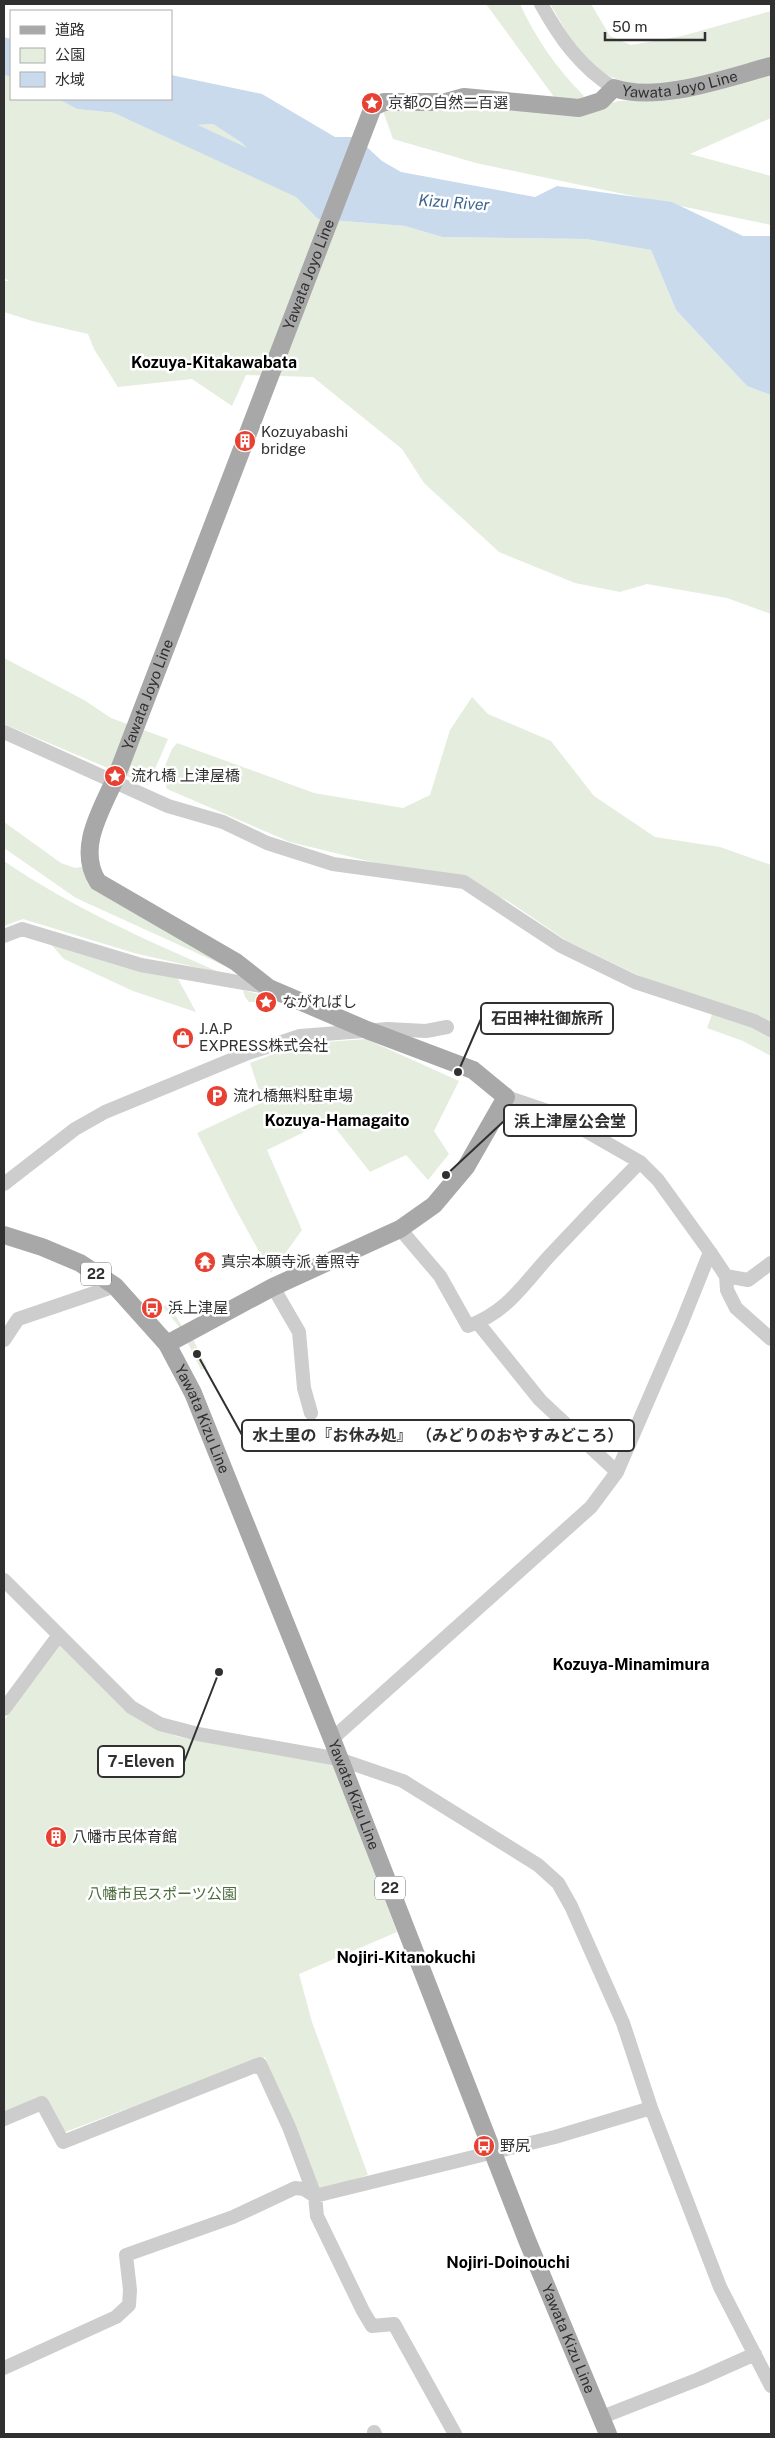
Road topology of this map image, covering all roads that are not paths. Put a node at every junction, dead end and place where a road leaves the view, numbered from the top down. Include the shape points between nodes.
1 (541, 4) edge
2 (771, 66) edge
3 (614, 88) junction
4 (4, 732) edge
5 (116, 778) junction
6 (4, 936) edge
7 (269, 988) junction
8 (447, 1027) dead end
9 (367, 1030) junction
10 (771, 1030) edge
11 (506, 1097) junction
12 (640, 1162) junction
13 (4, 1184) edge
14 (400, 1229) junction
15 (4, 1235) edge
16 (710, 1252) junction
17 (771, 1263) edge
18 (726, 1276) junction
19 (115, 1286) junction
20 (274, 1287) junction
21 (478, 1322) junction
22 (771, 1339) edge
23 (4, 1340) edge
24 (167, 1344) junction
25 (311, 1412) dead end
26 (617, 1472) junction
27 (4, 1580) edge
28 (60, 1635) junction
29 (4, 1709) edge
30 (332, 1739) junction
31 (339, 1759) junction
32 (651, 2108) junction
33 (4, 2119) edge
34 (495, 2153) junction
35 (315, 2196) junction
36 (755, 2354) junction
37 (4, 2368) edge
38 (771, 2386) edge
39 (603, 2429) edge
40 (455, 2434) edge

1 - 3 street via 563,41 581,63 596,78
2 - 3 main road, Yawata Joyo Line via 662,92 630,94
3 - 5 main road, Yawata Joyo Line via 601,100 579,108 464,97 446,102 384,102 373,107
4 - 5 street
5 - 7 main road, Yawata Joyo Line via 92,833 88,854 90,871 98,882 236,962
5 - 10 street via 168,806 223,822 267,843 334,864 464,882 561,946 618,974 754,1021
6 - 7 street via 22,929 141,965
7 - 9 main road, Yawata Joyo Line
8 - 9 street via 426,1031
9 - 11 main road, Yawata Joyo Line via 473,1070
9 - 13 street via 300,1036 248,1053 122,1105 75,1129
11 - 12 street via 556,1114
11 - 14 main road via 466,1167 434,1205
12 - 16 street via 658,1180
12 - 21 street via 552,1252 513,1298 488,1319
14 - 20 main road
14 - 21 street via 440,1276 468,1326
15 - 19 main road, Yawata Kizu Line / 22 via 42,1246 80,1263
16 - 18 street
16 - 26 street
17 - 18 street via 748,1280
18 - 22 street via 727,1290 736,1308
19 - 23 street via 18,1319
19 - 24 main road, Yawata Kizu Line / 22
20 - 24 main road
20 - 25 street via 299,1332 304,1388
21 - 26 street via 540,1400
24 - 30 main road, Yawata Kizu Line / 22 via 193,1393
26 - 30 street via 591,1507
27 - 28 street
28 - 29 street
28 - 31 street via 131,1707 160,1724 198,1734
30 - 31 main road, Yawata Kizu Line / 22
31 - 32 street via 403,1781 538,1865 558,1883 623,2022
31 - 34 main road, Yawata Kizu Line / 22
32 - 34 street
32 - 36 street via 720,2287
33 - 35 street via 42,2103 63,2142 260,2064 289,2127
34 - 35 street
34 - 39 main road, Yawata Kizu Line / 22
35 - 37 street via 295,2188 232,2217 126,2255 129,2305 116,2317
35 - 40 street via 317,2216 363,2311 372,2326 394,2324
36 - 38 street
36 - 39 street

